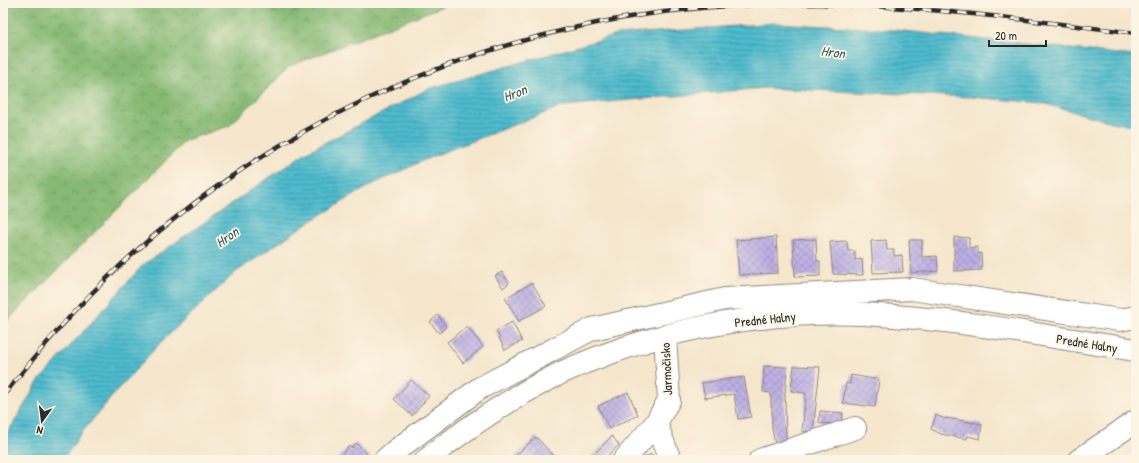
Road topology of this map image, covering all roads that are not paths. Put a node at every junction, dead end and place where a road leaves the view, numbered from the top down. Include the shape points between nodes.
1 (1136, 317) edge
2 (665, 336) junction
3 (1136, 350) edge
4 (1136, 421) edge
5 (656, 423) junction
6 (855, 428) dead end
7 (385, 460) edge
8 (426, 460) edge
9 (624, 460) edge
10 (670, 460) edge
11 (760, 460) edge
12 (1079, 460) edge

1 - 7 street via 1120,320 912,289 725,299 592,328 480,388
2 - 3 street, Predné Halny via 755,319 814,314 860,315 923,319
2 - 5 street, Jarmočisko via 669,400
2 - 8 street, Predné Halny via 614,351 556,375 485,416
4 - 12 street
5 - 9 street, Jarmočisko
5 - 10 street
6 - 11 street

